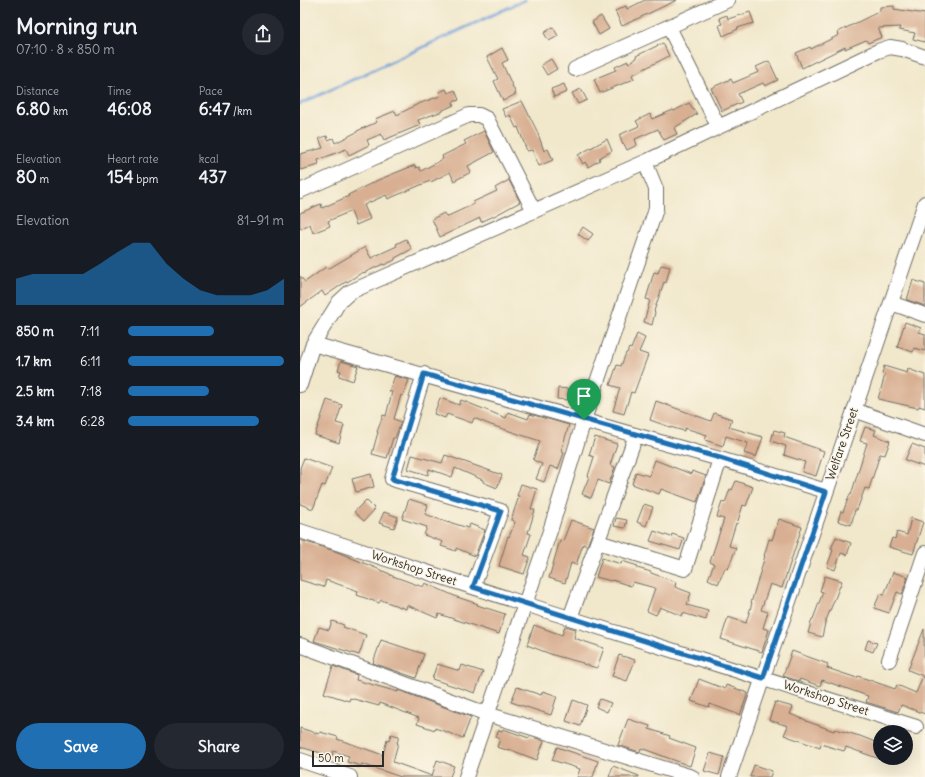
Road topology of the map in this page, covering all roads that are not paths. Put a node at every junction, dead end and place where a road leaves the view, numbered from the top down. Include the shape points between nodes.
1 (728, 0) edge
2 (669, 27) junction
3 (925, 57) edge
4 (575, 70) dead end
5 (718, 126) junction
6 (645, 162) junction
7 (300, 191) edge
8 (925, 203) edge
9 (534, 211) junction
10 (891, 303) junction
11 (925, 315) edge
12 (313, 344) junction
13 (424, 374) junction
14 (300, 385) edge
15 (854, 410) junction
16 (584, 420) junction
17 (636, 435) junction
18 (925, 435) edge
19 (720, 458) junction
20 (826, 492) junction
21 (300, 531) edge
22 (598, 542) junction
23 (925, 553) edge
24 (473, 587) junction
25 (525, 604) junction
26 (570, 618) junction
27 (300, 645) edge
28 (889, 660) dead end
29 (763, 678) junction
30 (487, 714) junction
31 (916, 727) dead end
32 (300, 760) edge
33 (350, 777) edge
34 (466, 777) edge
35 (692, 777) edge
36 (729, 777) edge

1 - 2 street
2 - 4 street
2 - 5 street
3 - 5 street via 890,47 878,51
5 - 6 street
6 - 9 street
6 - 16 street via 656,189 656,209
7 - 9 street via 469,115 479,115 487,119
8 - 10 street, Welfare Street
9 - 12 street via 350,292 339,302
10 - 11 street
10 - 15 street, Welfare Street
12 - 13 street
12 - 14 street
13 - 16 street
13 - 24 street via 392,479 501,511
15 - 18 street
15 - 20 street, Welfare Street
16 - 17 street
16 - 25 street via 552,528
17 - 19 street
17 - 22 street
19 - 20 street
19 - 22 street via 685,569
20 - 29 street, Welfare Street
21 - 24 street, Workshop Street
22 - 26 street
23 - 28 street
24 - 25 street, Workshop Street
25 - 26 street, Workshop Street
25 - 30 street
26 - 29 street, Workshop Street
27 - 30 street
29 - 31 street, Workshop Street
29 - 36 street, Welfare Street
30 - 34 street
30 - 35 street
32 - 33 street

